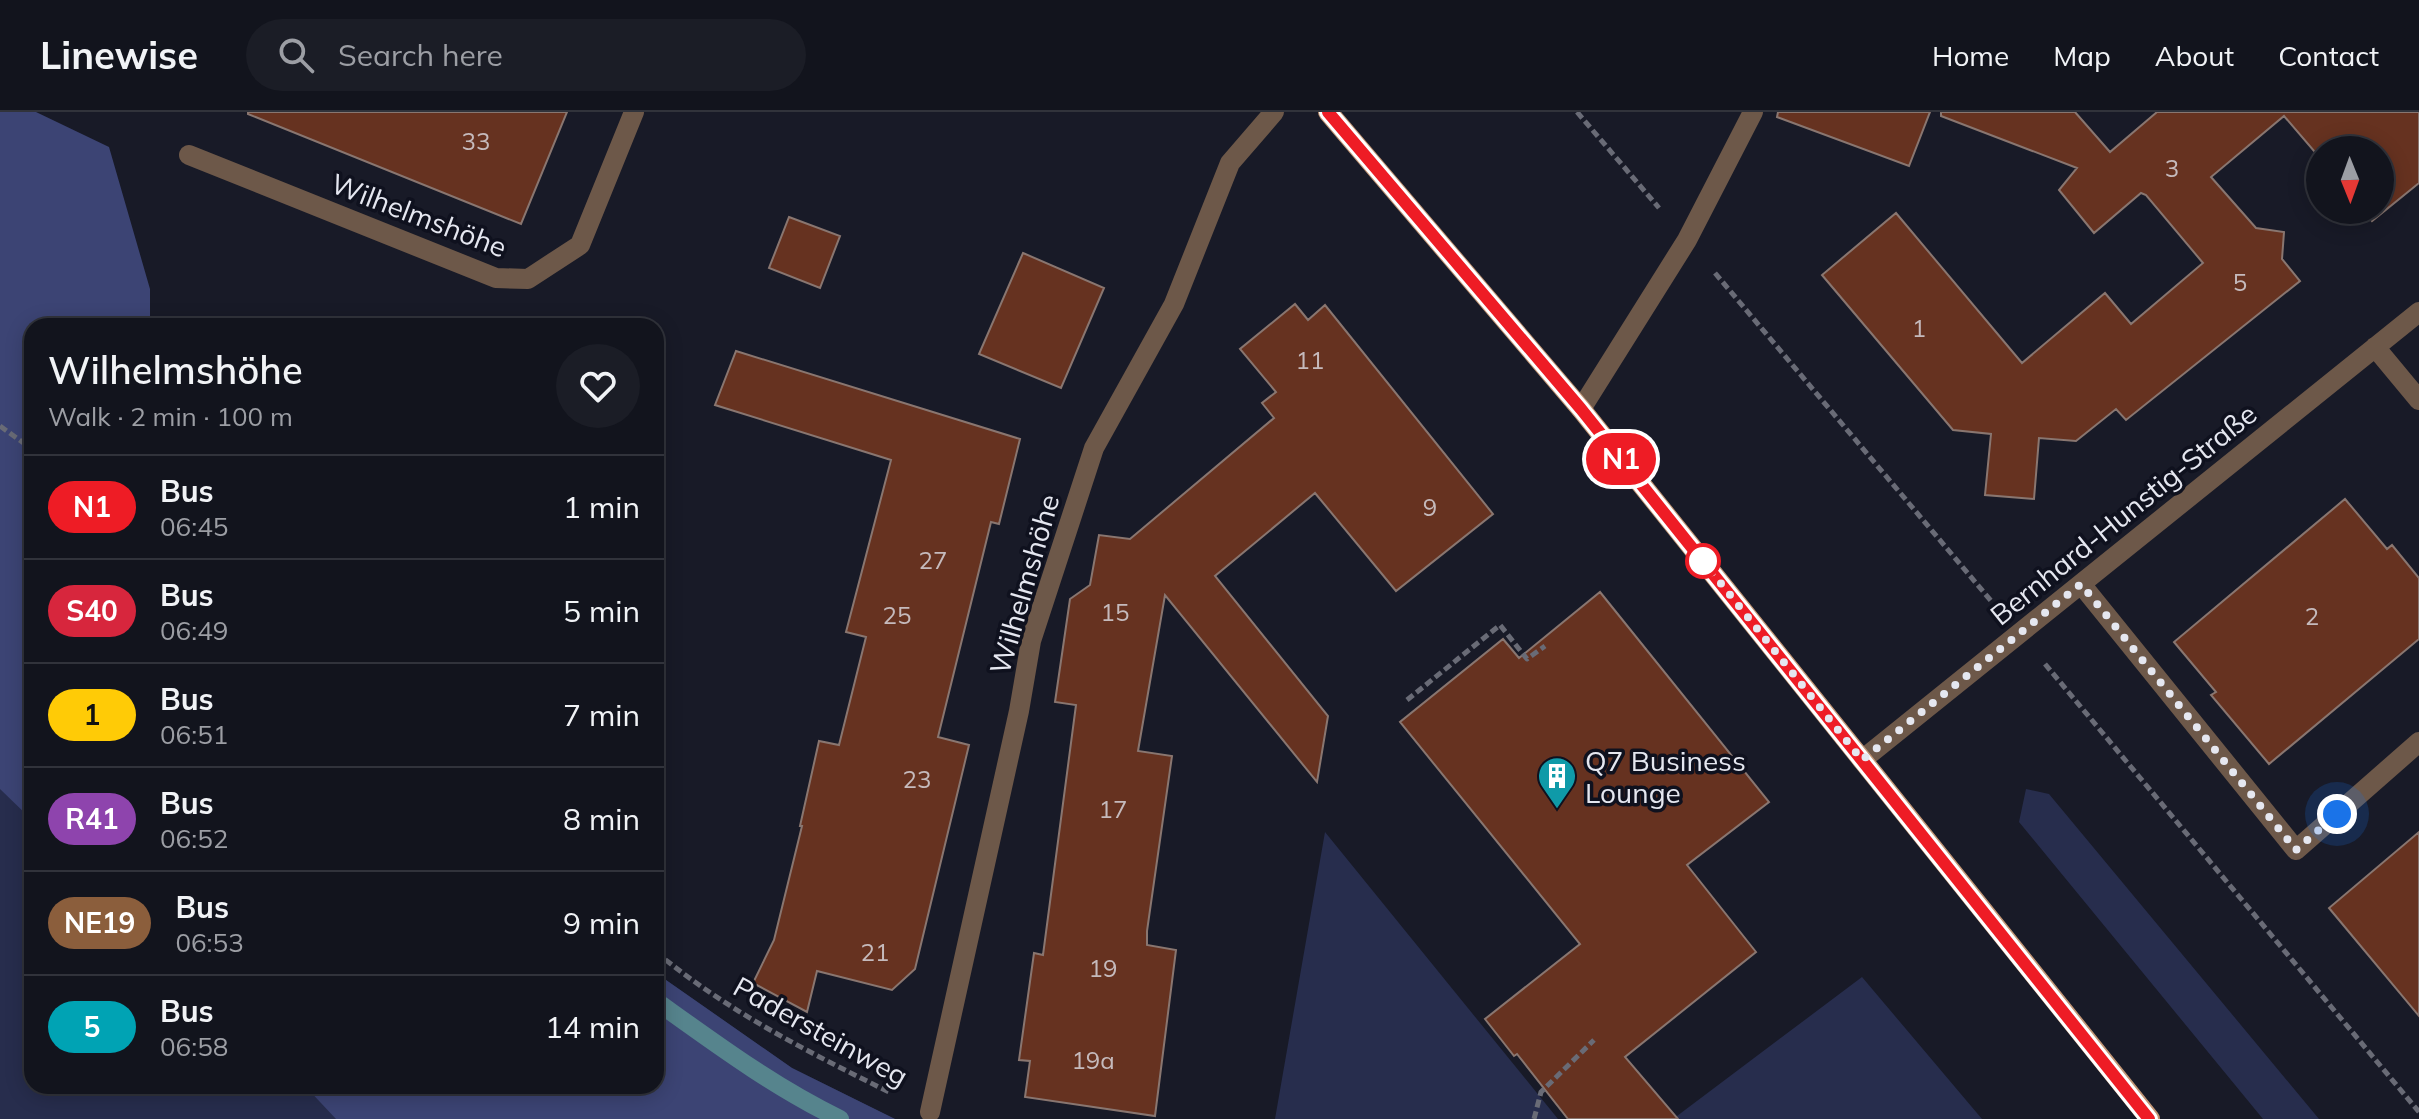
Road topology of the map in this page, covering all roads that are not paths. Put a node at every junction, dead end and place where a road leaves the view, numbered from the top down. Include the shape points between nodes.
1 (634, 112) edge
2 (1274, 112) edge
3 (1328, 112) edge
4 (1753, 112) edge
5 (189, 155) dead end
6 (2419, 312) edge
7 (2375, 347) junction
8 (2419, 400) edge
9 (1581, 409) junction
10 (2081, 584) junction
11 (2419, 742) edge
12 (1862, 760) junction
13 (930, 1112) road end
14 (2150, 1119) edge

1 - 5 street, Wilhelmshöhe via 580,245 528,279 496,278
2 - 13 street, Wilhelmshöhe via 1230,163 1174,304 1094,448 1031,641
3 - 9 main road
4 - 9 street via 1687,240
6 - 7 street, Bernhard-Hunstig-Straße
7 - 8 street
7 - 10 street, Bernhard-Hunstig-Straße
9 - 12 main road
10 - 11 street via 2296,850
10 - 12 street, Bernhard-Hunstig-Straße
12 - 14 main road

